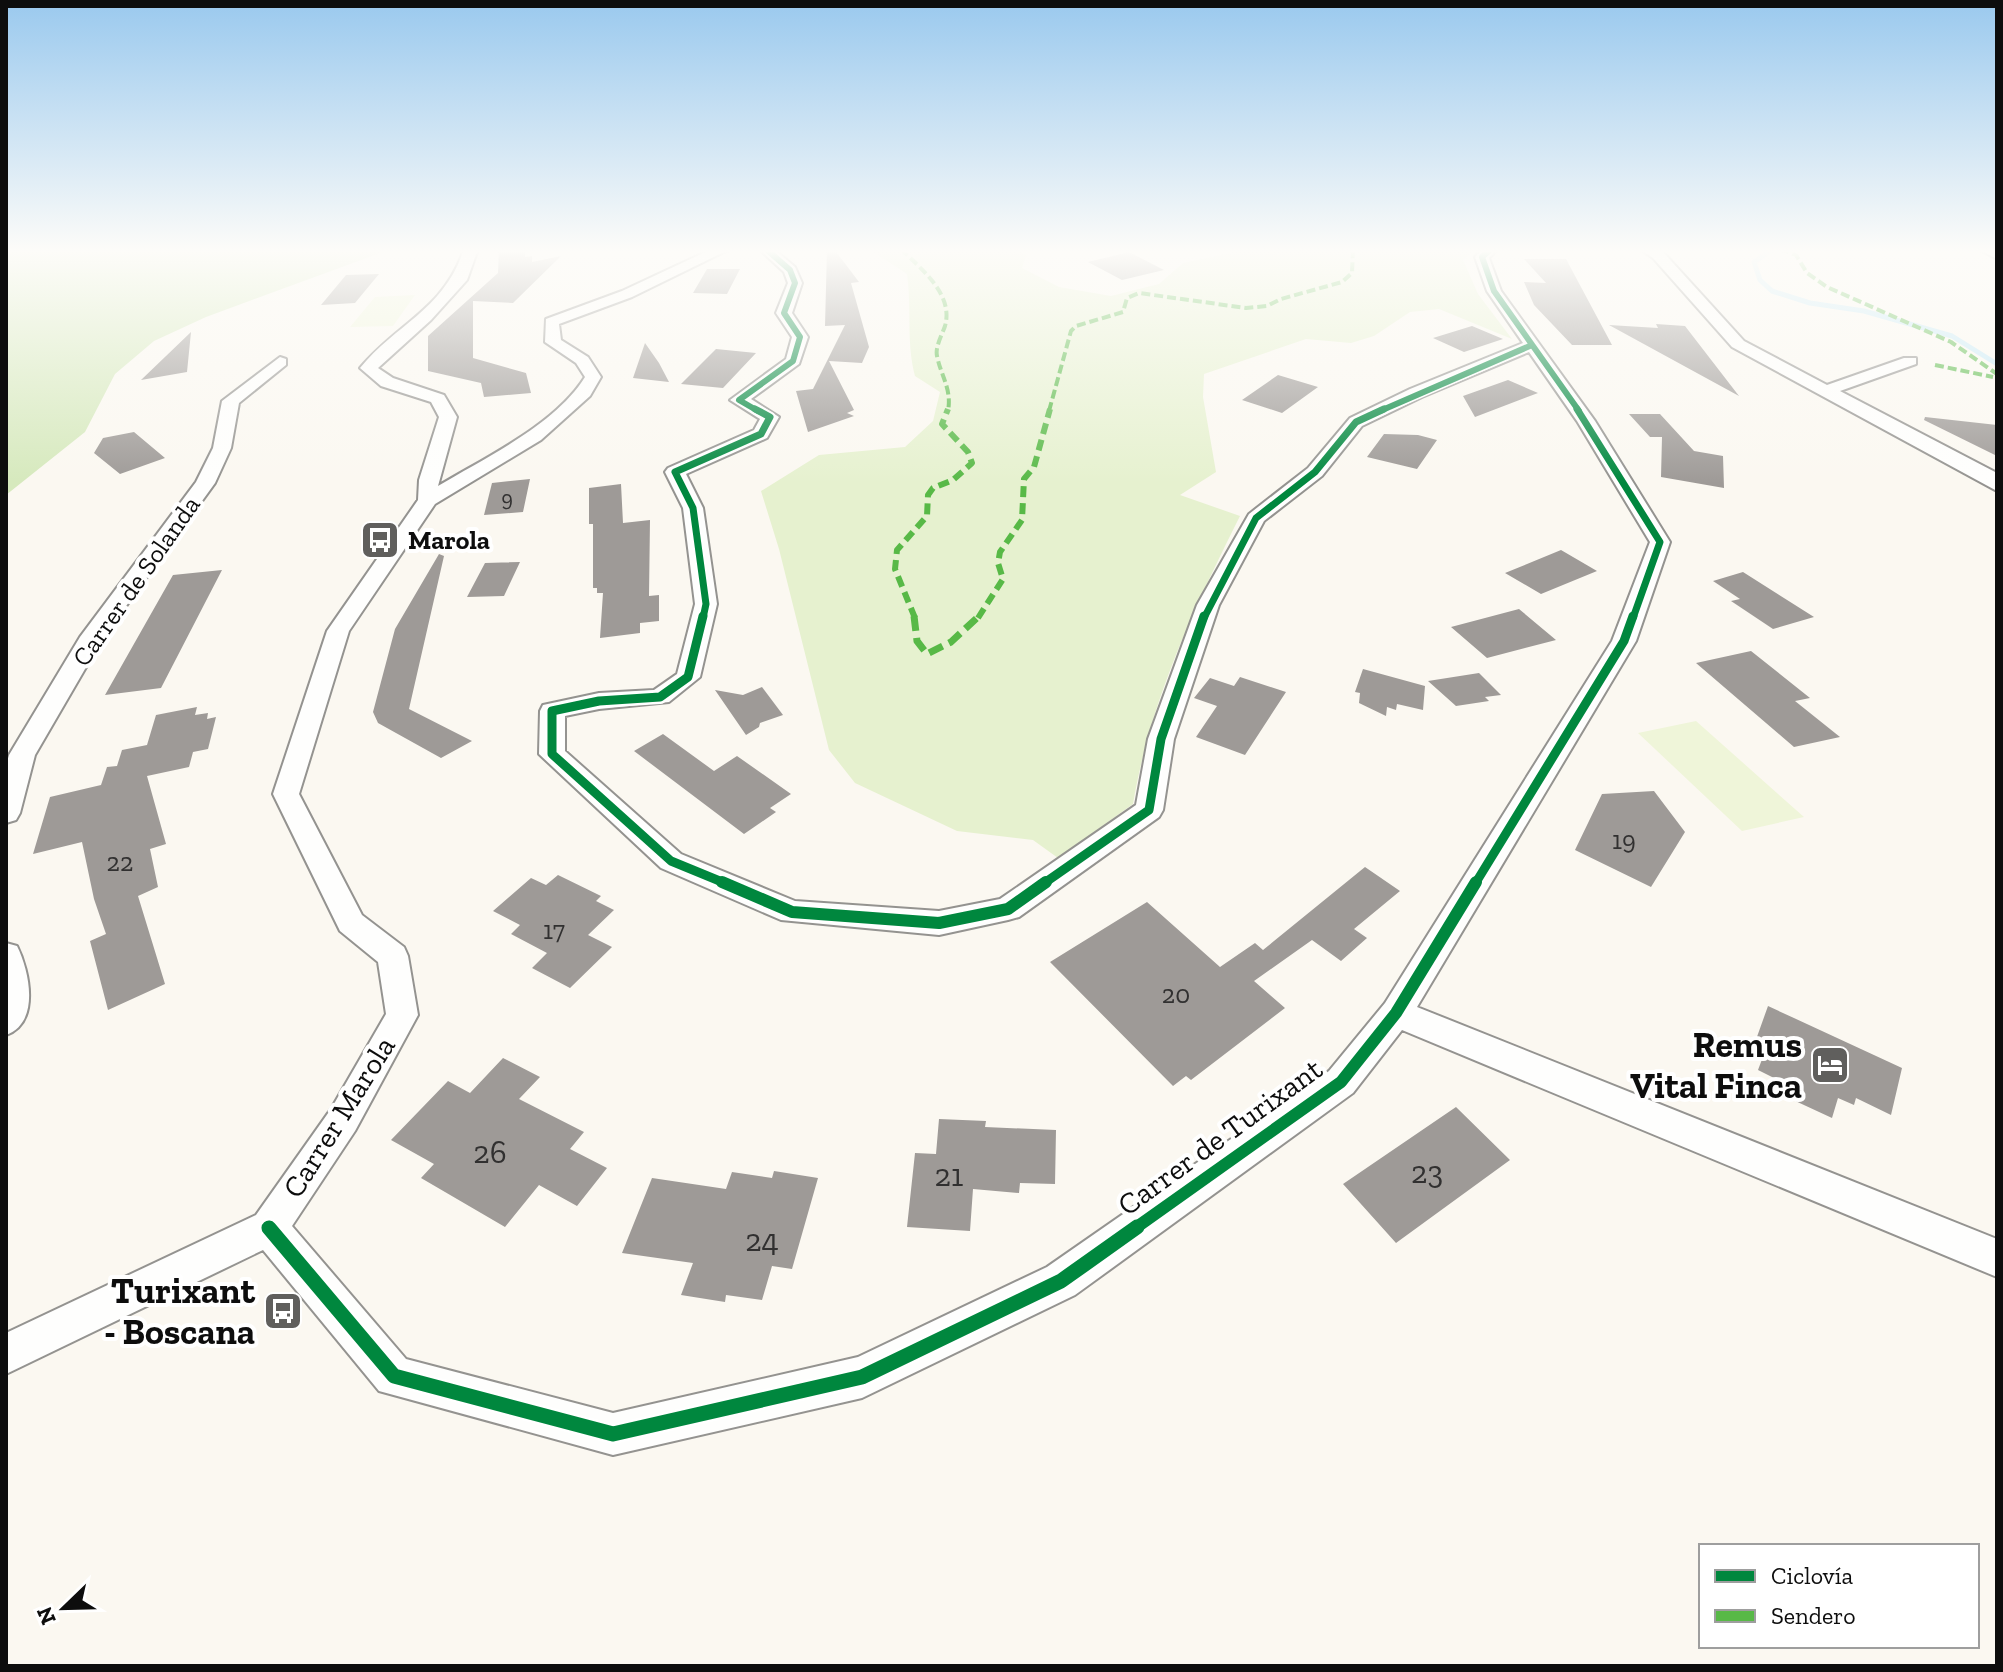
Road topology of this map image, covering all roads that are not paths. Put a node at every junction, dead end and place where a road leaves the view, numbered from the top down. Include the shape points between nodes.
1 (415, 327) edge
2 (552, 327) edge
3 (793, 327) edge
4 (1519, 327) edge
5 (1723, 327) edge
6 (1532, 345) junction
7 (1910, 361) dead end
8 (280, 362) dead end
9 (1828, 390) junction
10 (1997, 485) edge
11 (428, 500) junction
12 (6, 813) edge
13 (6, 955) edge
14 (1396, 1013) junction
15 (6, 1021) edge
16 (269, 1228) junction
17 (1997, 1258) edge
18 (6, 1354) edge

1 - 11 street via 368,368 387,382 438,399 448,417
2 - 11 street via 553,342 582,360 593,377 584,392 535,436
3 - 6 street via 800,337 793,361 739,400 770,417 761,434 675,472 693,508 706,604 688,677 660,697 552,711 552,754 671,861 792,912 939,923 1008,909 1149,810 1161,739 1208,605 1256,518 1315,472 1356,422
4 - 6 street, Carrer de Turixant
5 - 9 street via 1738,344
6 - 14 street, Carrer de Turixant via 1660,542 1624,641
7 - 9 street
8 - 12 street, Carrer de Solanda via 231,401 222,448 205,483 92,637 22,755
9 - 10 street
11 - 16 street, Carrer Marola via 338,631 286,794 351,923 393,956 402,1015 343,1120
13 - 15 street via 12,972 11,1015
14 - 16 street, Carrer de Turixant via 1341,1082 1061,1281 862,1377 613,1434 394,1376
14 - 17 street
16 - 18 street

